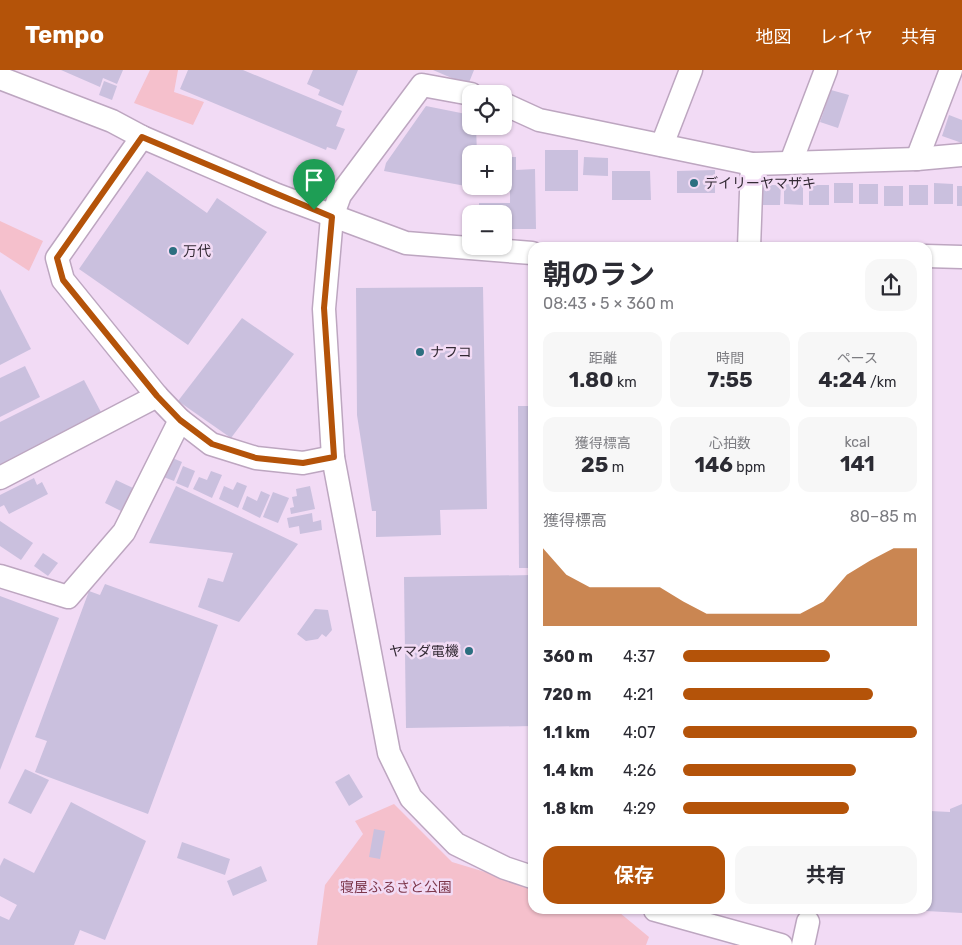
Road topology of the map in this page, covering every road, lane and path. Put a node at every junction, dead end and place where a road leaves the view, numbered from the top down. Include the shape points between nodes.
1 (691, 70) edge
2 (826, 70) edge
3 (950, 70) edge
4 (0, 78) edge
5 (462, 92) edge
6 (512, 108) edge
7 (142, 137) junction
8 (662, 144) junction
9 (962, 155) edge
10 (917, 159) junction
11 (791, 162) junction
12 (752, 164) junction
13 (332, 217) junction
14 (749, 242) edge
15 (528, 253) edge
16 (932, 256) edge
17 (962, 256) edge
18 (157, 396) junction
19 (180, 420) junction
20 (334, 457) junction
21 (0, 478) edge
22 (0, 576) edge
23 (528, 876) edge
24 (691, 914) edge
25 (808, 922) dead end
26 (780, 945) edge
27 (803, 945) edge

1 - 8 street
2 - 11 street
3 - 10 street
4 - 7 street via 112,121
5 - 13 street via 422,85 340,196
6 - 8 street via 538,120
7 - 13 street
7 - 18 street via 57,258 63,280
8 - 12 street
9 - 10 street
10 - 11 street
11 - 12 street
12 - 14 street
13 - 15 street via 406,244
13 - 20 street via 324,308
16 - 17 street
18 - 19 street
18 - 21 street
19 - 20 street via 212,444 256,458 303,463
19 - 22 street via 124,532 68,597
20 - 23 street via 393,762 411,798 456,844
24 - 26 street
25 - 27 street

